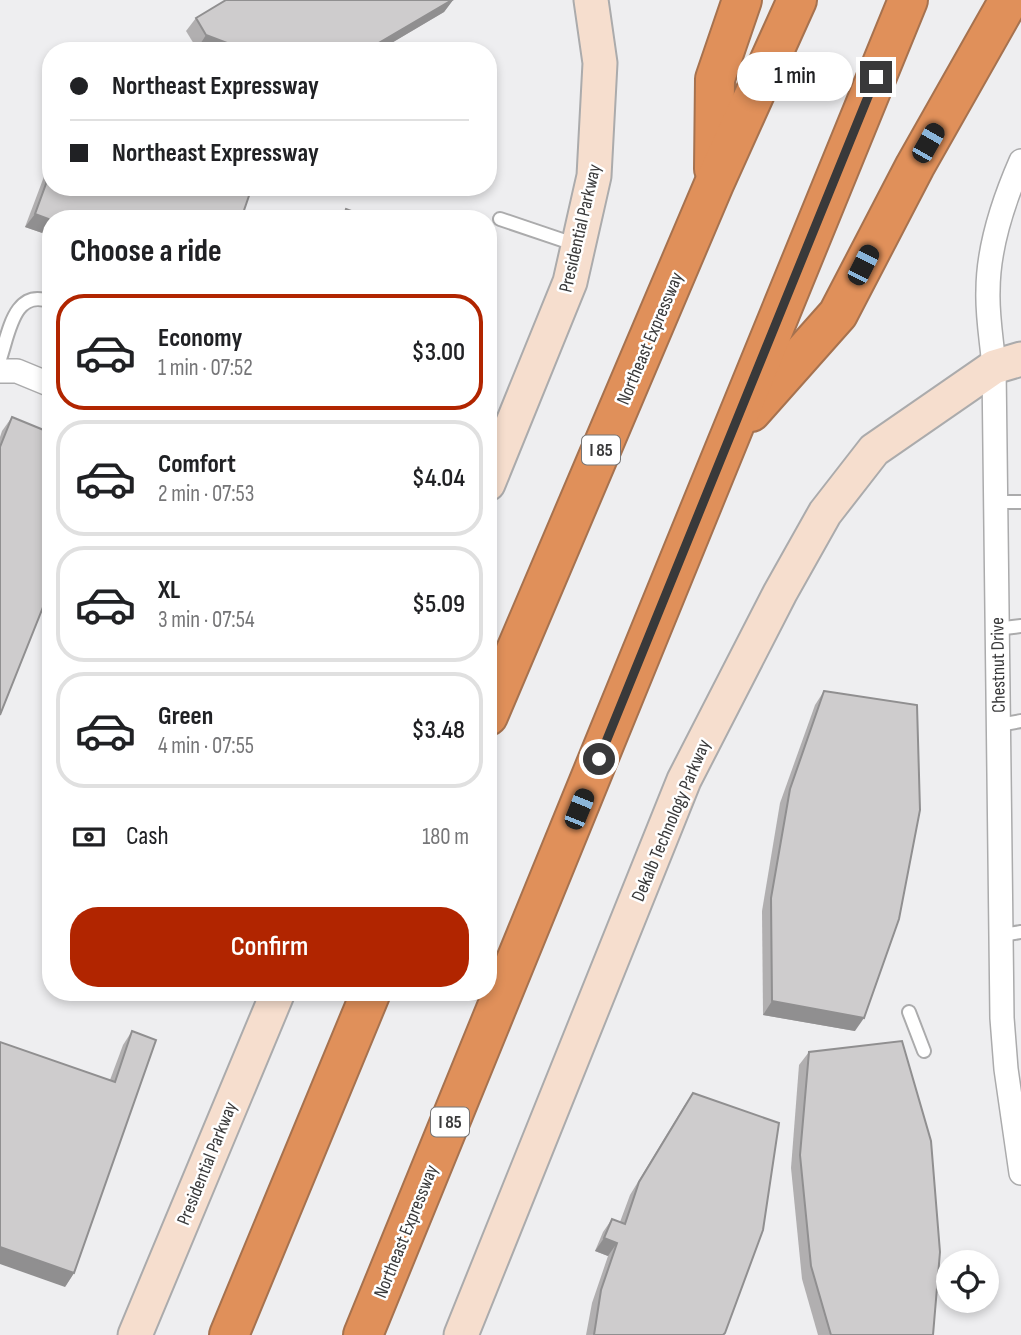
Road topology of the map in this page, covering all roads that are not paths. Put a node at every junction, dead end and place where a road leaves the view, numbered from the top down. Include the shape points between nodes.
1 (591, 0) edge
2 (742, 0) edge
3 (797, 0) edge
4 (908, 0) edge
5 (1009, 0) edge
6 (1021, 161) edge
7 (714, 184) junction
8 (500, 219) dead end
9 (578, 245) junction
10 (42, 298) edge
11 (0, 359) edge
12 (1007, 363) edge
13 (0, 371) edge
14 (42, 381) edge
15 (733, 432) junction
16 (497, 462) edge
17 (995, 502) junction
18 (1021, 502) edge
19 (1021, 625) edge
20 (996, 629) junction
21 (497, 695) edge
22 (1010, 723) edge
23 (1011, 933) edge
24 (274, 1001) edge
25 (367, 1001) edge
26 (909, 1012) dead end
27 (924, 1052) dead end
28 (1021, 1173) edge
29 (135, 1335) edge
30 (229, 1335) edge
31 (363, 1335) edge
32 (461, 1335) edge

1 - 9 street, Presidential Parkway via 600,63 594,176
2 - 7 highway via 715,79
3 - 7 highway, Northeast Expressway / I 85
4 - 15 highway, Northeast Expressway / I 85
5 - 15 highway via 838,314
6 - 12 street, Chestnut Drive via 993,246 988,291
7 - 21 highway, Northeast Expressway / I 85
8 - 9 lane
9 - 16 street, Presidential Parkway via 570,282
10 - 11 lane via 18,307
12 - 17 street, Chestnut Drive
12 - 32 street, Dekalb Technology Parkway via 874,450 825,513 786,581 684,780
13 - 14 street via 17,371
15 - 31 highway, Northeast Expressway / I 85
17 - 18 lane
17 - 20 street, Chestnut Drive
19 - 20 lane
20 - 22 street, Chestnut Drive
22 - 23 street, Chestnut Drive
23 - 28 street, Chestnut Drive via 1002,1018
24 - 29 street, Presidential Parkway
25 - 30 highway
26 - 27 lane

